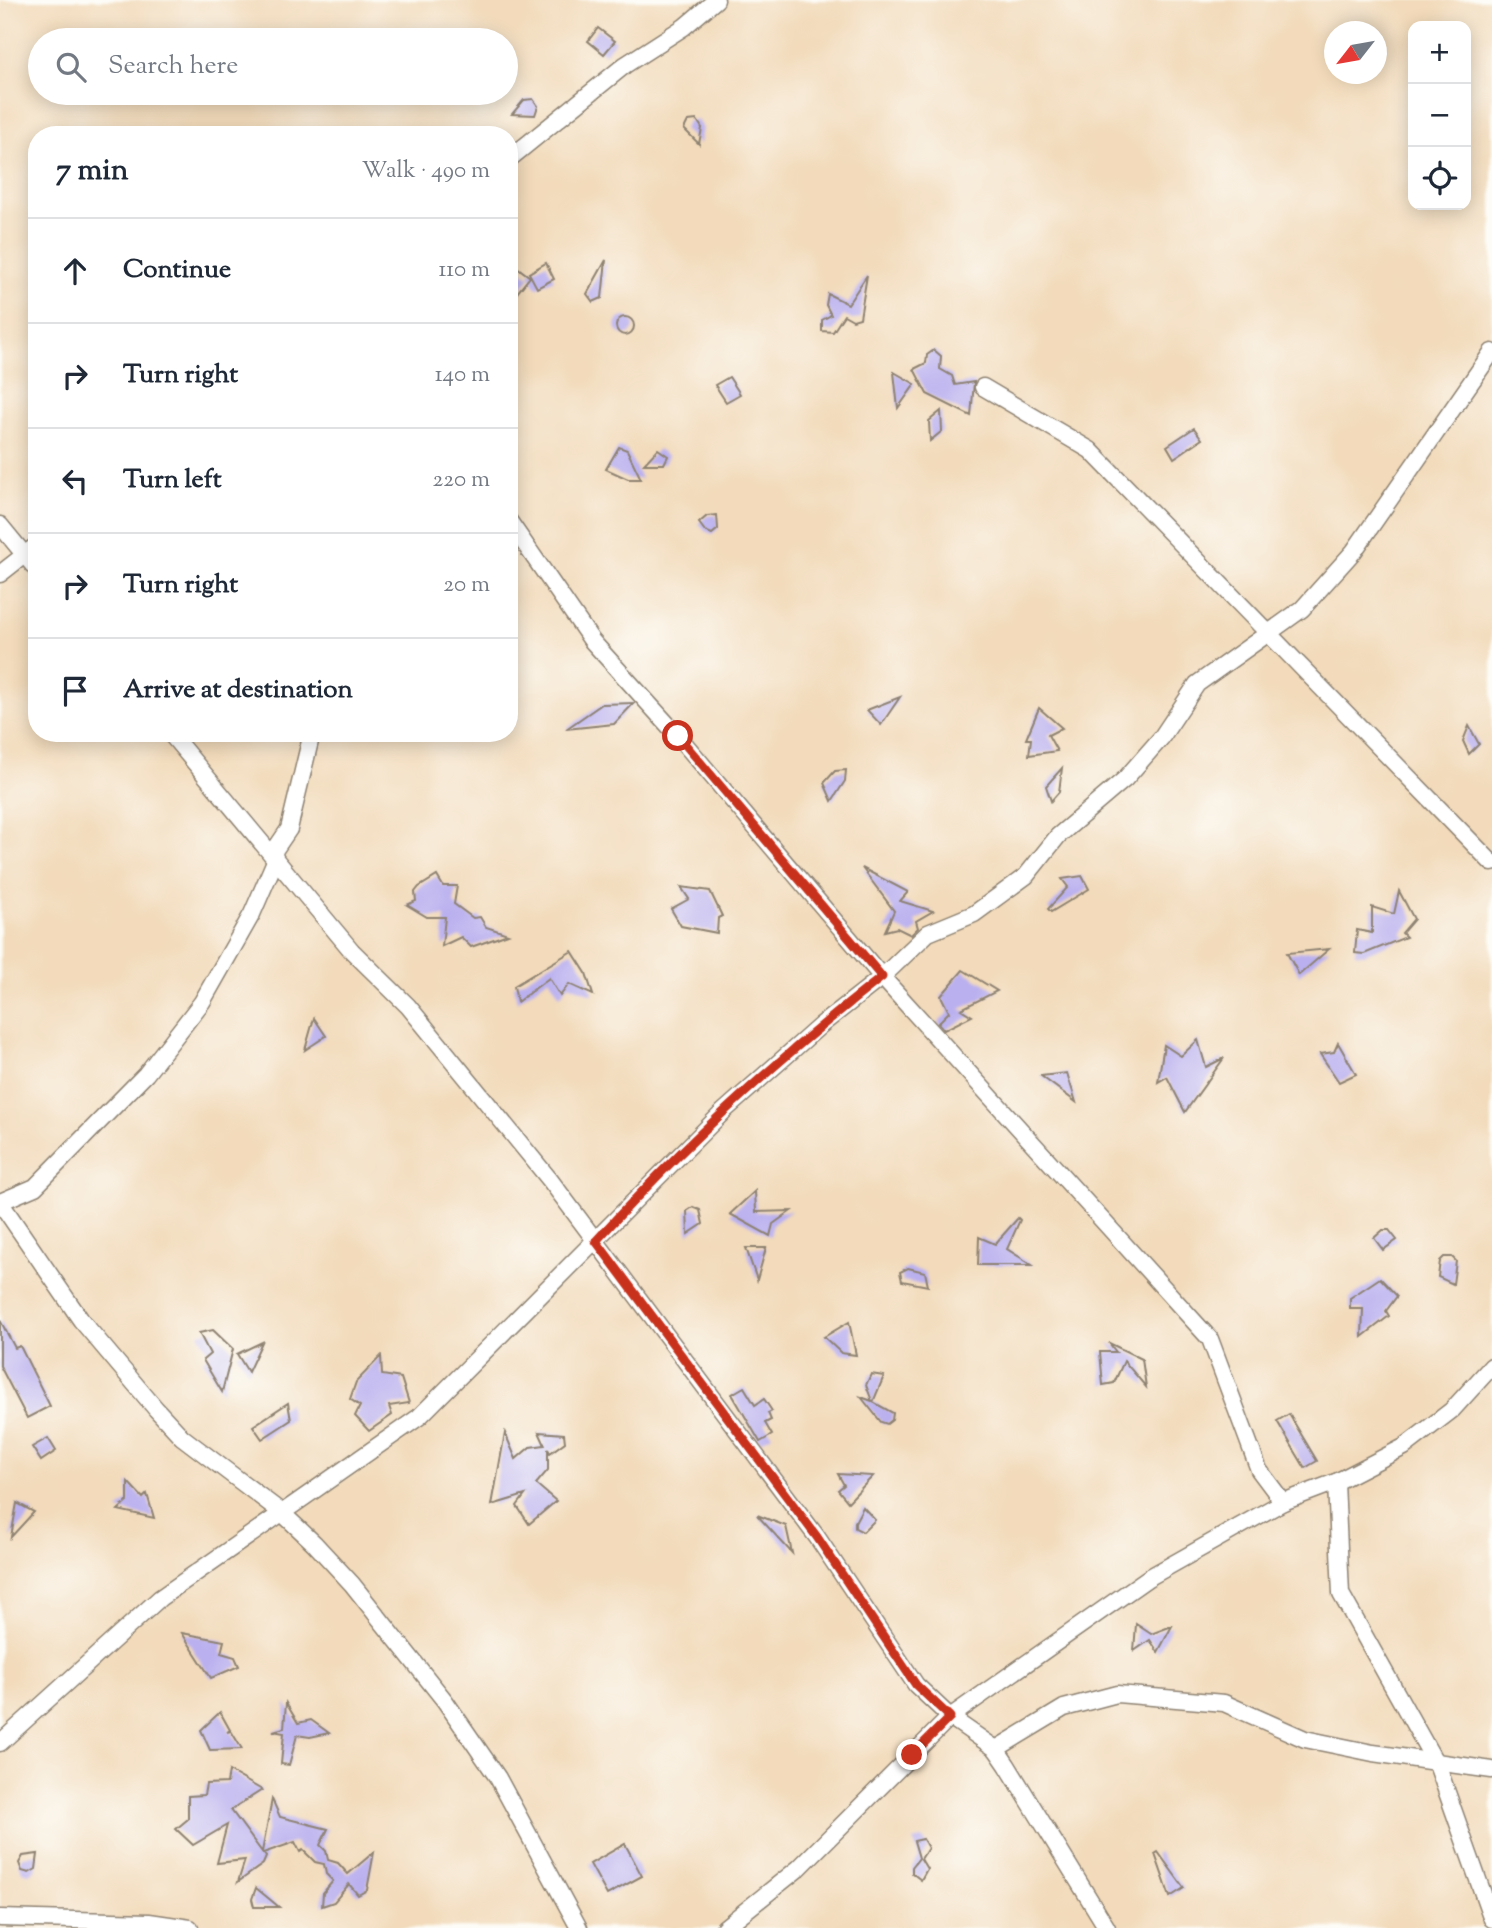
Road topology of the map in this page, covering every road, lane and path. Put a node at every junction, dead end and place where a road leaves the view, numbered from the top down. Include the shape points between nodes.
1 (716, 0) edge
2 (518, 152) edge
3 (1492, 352) edge
4 (983, 387) dead end
5 (0, 525) edge
6 (518, 534) edge
7 (28, 548) edge
8 (28, 552) edge
9 (0, 574) edge
10 (1270, 633) junction
11 (177, 742) edge
12 (310, 742) edge
13 (275, 862) junction
14 (1492, 863) edge
15 (882, 977) junction
16 (0, 1202) edge
17 (596, 1241) junction
18 (1492, 1366) edge
19 (1336, 1482) junction
20 (1283, 1502) junction
21 (281, 1512) junction
22 (950, 1717) junction
23 (0, 1743) edge
24 (996, 1749) junction
25 (1435, 1762) junction
26 (1492, 1770) edge
27 (0, 1918) edge
28 (1492, 1919) edge
29 (190, 1928) edge
30 (579, 1928) edge
31 (724, 1928) edge
32 (1107, 1928) edge

1 - 2 street via 625,65
3 - 10 street via 1354,551 1301,610
4 - 10 street via 1090,450
5 - 7 street
6 - 15 street via 592,641
8 - 9 street
10 - 14 street
10 - 15 street via 1197,684 1161,738 1125,779 1058,836 1026,876 974,914 928,933
11 - 13 street
12 - 13 street via 289,829 274,851
13 - 16 street via 253,914 202,1002 146,1074 35,1186
13 - 17 street via 352,951 408,1006
15 - 17 street via 724,1111
15 - 20 street via 1210,1339 1259,1470
16 - 21 street via 81,1321 156,1409 182,1437
17 - 21 street via 419,1417
17 - 22 street via 817,1537 916,1685
18 - 19 street via 1452,1410 1404,1447
19 - 20 street
19 - 25 street via 1341,1594
20 - 22 street via 1148,1578
21 - 23 street via 141,1614
21 - 30 street via 352,1584 476,1741 531,1833
22 - 24 street
22 - 31 street via 799,1868
24 - 25 street via 1064,1708 1118,1694 1224,1703 1305,1739
24 - 32 street
25 - 26 street
25 - 28 street
27 - 29 street via 149,1922

